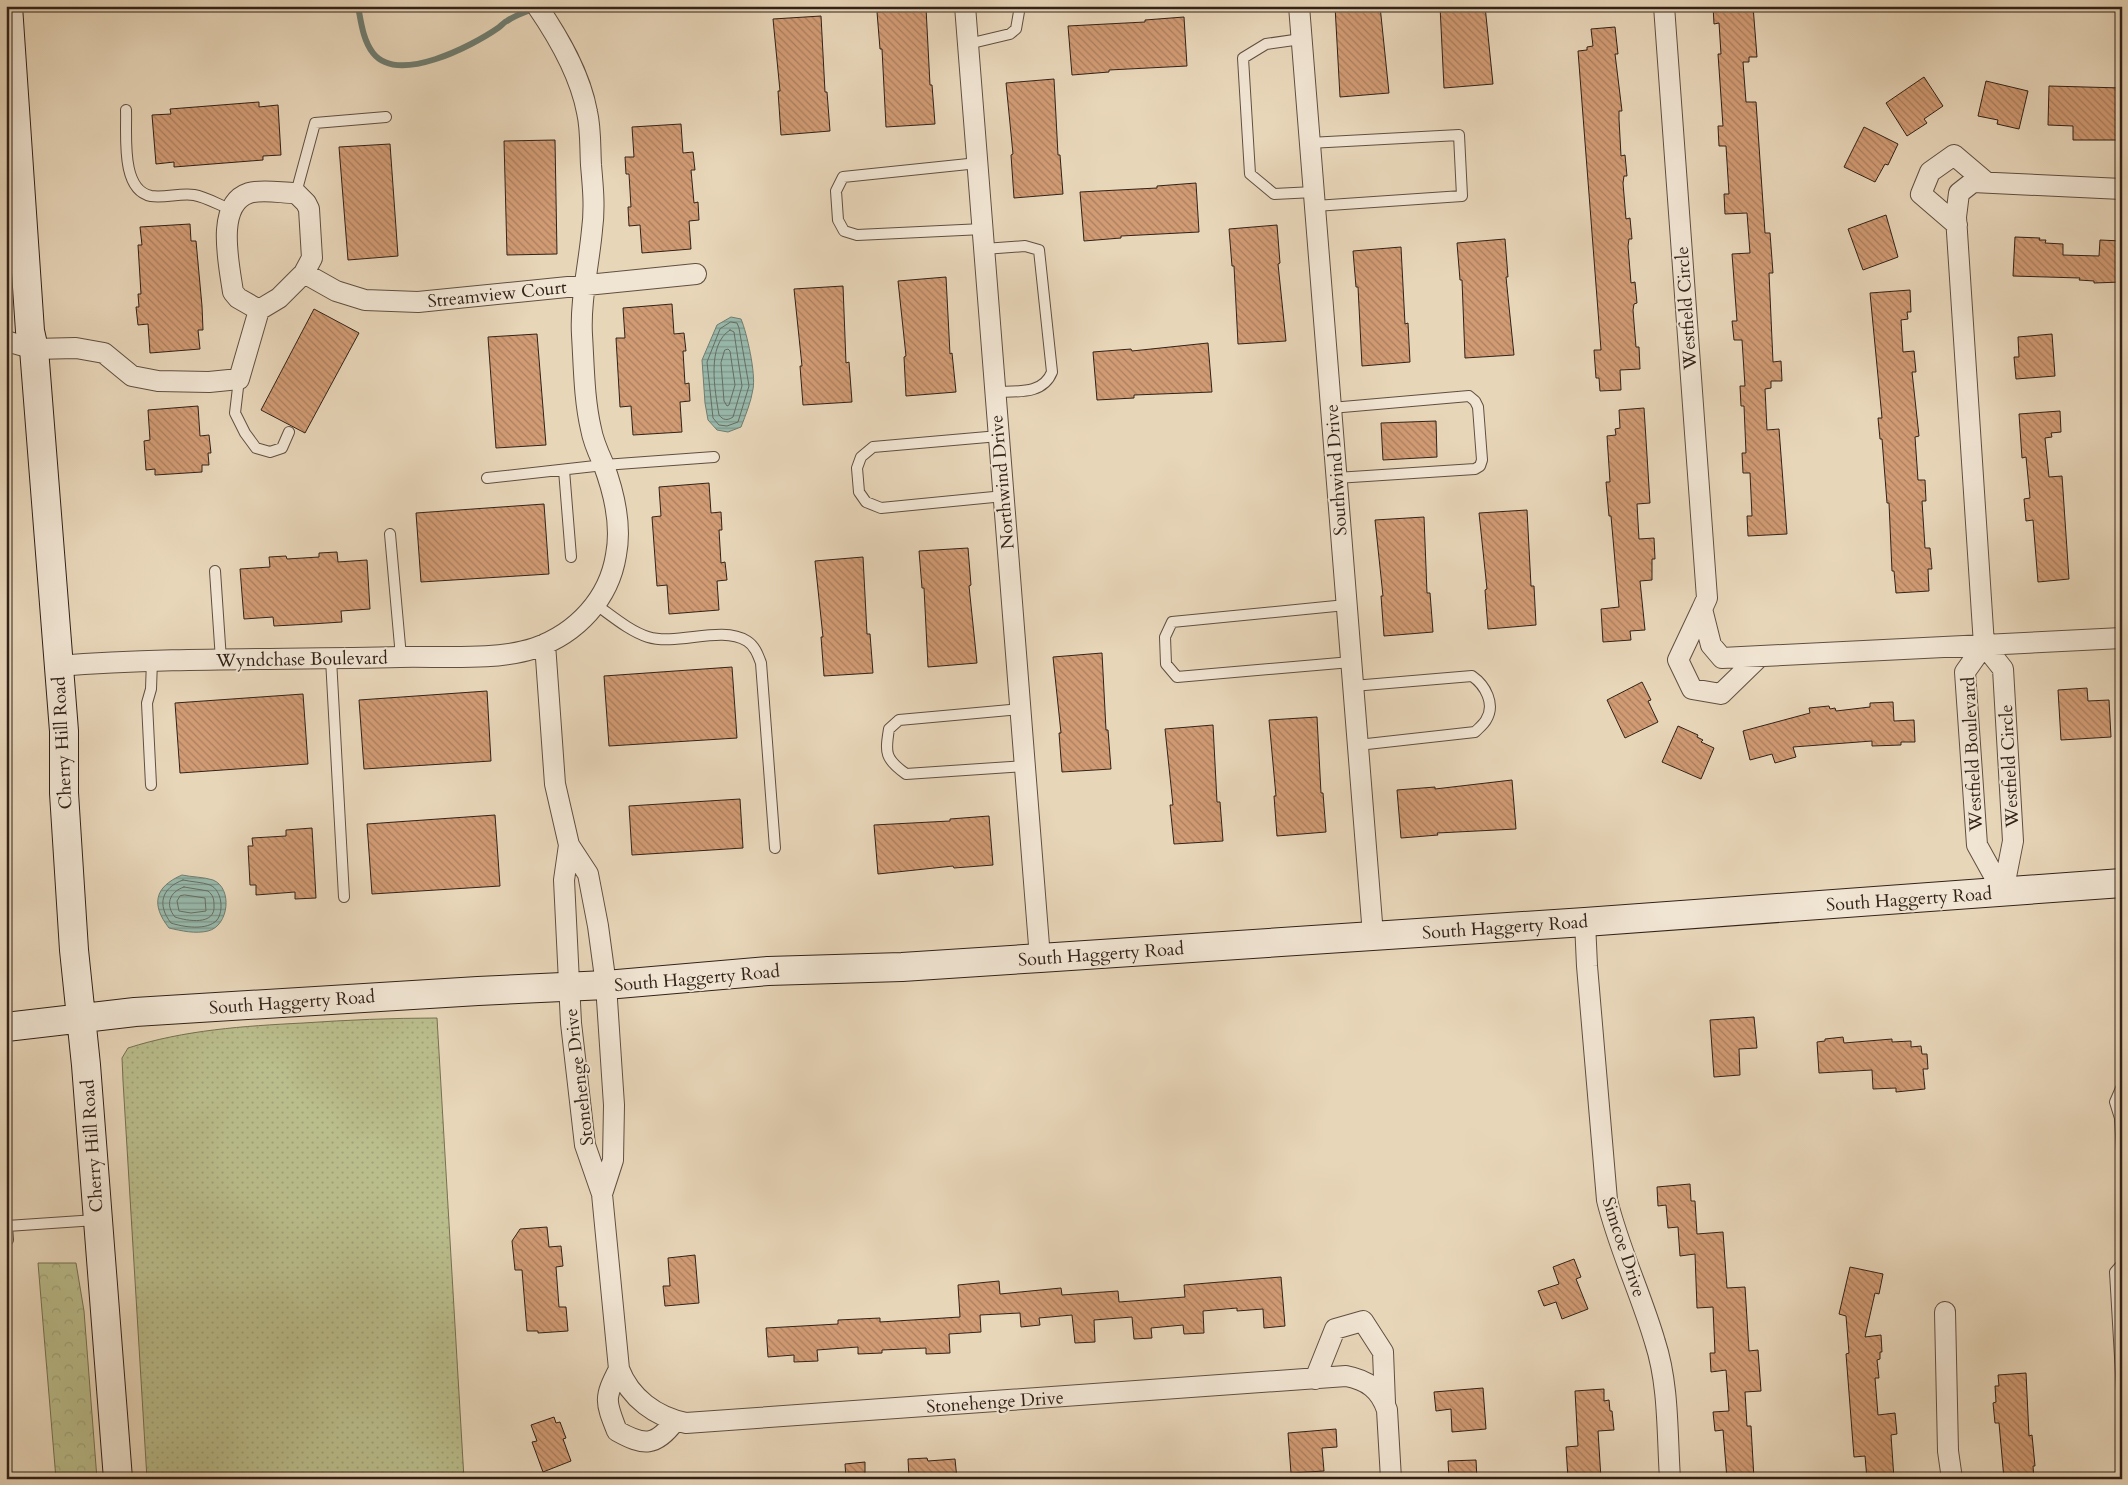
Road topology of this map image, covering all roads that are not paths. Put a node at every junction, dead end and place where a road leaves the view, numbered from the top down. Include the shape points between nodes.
1 (8, 6) edge
2 (537, 6) edge
3 (965, 6) edge
4 (1020, 6) edge
5 (1299, 6) edge
6 (1664, 6) edge
7 (1301, 39) junction
8 (968, 44) junction
9 (126, 110) dead end
10 (386, 117) dead end
11 (1310, 143) junction
12 (978, 163) junction
13 (1987, 182) junction
14 (2122, 189) edge
15 (296, 193) junction
16 (1314, 199) junction
17 (230, 209) junction
18 (1956, 225) junction
19 (983, 239) junction
20 (304, 273) junction
21 (696, 274) dead end
22 (586, 284) junction
23 (259, 310) junction
24 (6, 341) edge
25 (34, 350) junction
26 (239, 378) junction
27 (995, 392) junction
28 (1331, 408) junction
29 (289, 432) dead end
30 (999, 436) junction
31 (714, 457) dead end
32 (604, 465) junction
33 (564, 470) junction
34 (486, 478) dead end
35 (1336, 478) junction
36 (1004, 496) junction
37 (390, 534) dead end
38 (571, 556) dead end
39 (215, 571) dead end
40 (595, 604) junction
41 (1346, 605) junction
42 (1702, 609) junction
43 (2122, 638) edge
44 (546, 644) junction
45 (1984, 645) junction
46 (401, 657) junction
47 (1759, 658) junction
48 (331, 659) junction
49 (152, 660) junction
50 (221, 660) junction
51 (1351, 662) junction
52 (58, 666) junction
53 (1353, 686) junction
54 (1020, 709) junction
55 (1358, 745) junction
56 (1025, 766) junction
57 (151, 785) dead end
58 (569, 845) junction
59 (775, 848) dead end
60 (2122, 883) edge
61 (2002, 892) junction
62 (344, 897) dead end
63 (1585, 922) junction
64 (1373, 935) junction
65 (1040, 958) junction
66 (606, 985) junction
67 (570, 987) junction
68 (80, 1020) junction
69 (6, 1026) edge
70 (2122, 1086) edge
71 (2122, 1152) edge
72 (602, 1194) junction
73 (6, 1219) edge
74 (97, 1220) junction
75 (7, 1226) edge
76 (6, 1240) edge
77 (2122, 1264) edge
78 (1945, 1312) dead end
79 (619, 1370) junction
80 (1315, 1379) junction
81 (2122, 1391) edge
82 (1385, 1402) junction
83 (674, 1421) junction
84 (118, 1479) edge
85 (1391, 1479) edge
86 (1670, 1479) edge
87 (1952, 1479) edge

1 - 25 main road, Cherry Hill Road via 29,321
2 - 22 street, Wyndchase Boulevard via 579,83 588,114 594,197
3 - 8 street, Northwind Drive
4 - 8 lane via 1016,29 1010,34
5 - 7 street, Southwind Drive
6 - 42 street, Westfield Circle via 1707,598
7 - 11 street, Southwind Drive
7 - 16 lane via 1266,44 1243,58 1250,174 1274,194
8 - 12 street, Northwind Drive
9 - 17 lane via 128,168 136,188 152,196 195,195
10 - 15 lane via 315,123
11 - 16 street, Southwind Drive
11 - 16 lane via 1459,135 1462,196
12 - 19 street, Northwind Drive
12 - 19 lane via 843,177 836,192 838,220 844,231 857,235
13 - 14 street
13 - 18 street via 1973,182 1959,193
13 - 18 street via 1954,155 1930,172 1921,194
15 - 17 street via 252,192 239,197
15 - 20 street via 309,209 312,258
16 - 28 street, Southwind Drive
17 - 23 street via 227,225 233,292
18 - 45 street
19 - 27 street, Northwind Drive
19 - 27 lane via 1039,250 1052,372 1049,381 1036,389
20 - 22 street, Streamview Court via 336,291 365,300 418,302
20 - 23 street via 279,298
21 - 22 street, Streamview Court
22 - 32 street, Wyndchase Boulevard via 581,324 587,405 591,431
23 - 26 street
24 - 25 street
25 - 26 street via 76,348 104,353 132,376 158,381 209,382
25 - 52 main road, Cherry Hill Road
26 - 29 lane via 235,413 256,448 270,452 282,448
27 - 30 street, Northwind Drive
28 - 35 street, Southwind Drive
28 - 35 lane via 1469,396 1478,407 1482,460 1475,469
30 - 36 street, Northwind Drive
30 - 36 lane via 873,447 861,457 857,468 859,492 866,502 881,508
31 - 32 lane
32 - 33 lane
32 - 40 street, Wyndchase Boulevard via 619,531 611,577
33 - 34 lane
33 - 38 lane
35 - 41 street, Southwind Drive
36 - 54 street, Northwind Drive
37 - 46 lane
39 - 50 lane
40 - 44 street, Wyndchase Boulevard via 582,621
40 - 59 lane via 648,637 672,640 732,636 748,641 756,651 761,663
41 - 51 street, Southwind Drive
41 - 51 lane via 1172,622 1165,636 1166,664 1177,677
42 - 47 street, Westfield Circle via 1711,646 1722,658
42 - 47 street, Westfield Circle via 1678,660 1692,689 1721,694
43 - 45 street
44 - 46 street, Wyndchase Boulevard via 516,653
44 - 58 street via 555,784
45 - 47 street, Westfield Circle
45 - 61 street, Westfield Circle via 2003,669 2013,841
45 - 61 street, Westfield Boulevard via 1965,672 1977,845
46 - 48 street, Wyndchase Boulevard
48 - 50 street, Wyndchase Boulevard
48 - 62 lane
49 - 50 street, Wyndchase Boulevard
49 - 52 street, Wyndchase Boulevard
49 - 57 lane via 147,703
51 - 53 street, Southwind Drive
52 - 68 main road, Cherry Hill Road
53 - 55 street, Southwind Drive
53 - 55 lane via 1472,676 1481,682 1489,701 1487,720 1476,732
54 - 56 street, Northwind Drive
54 - 56 lane via 899,720 889,729 886,748 892,764 906,774
55 - 64 street, Southwind Drive
56 - 65 street, Northwind Drive
58 - 66 street via 588,874
58 - 67 street via 564,880
60 - 61 main road, South Haggerty Road
61 - 63 main road, South Haggerty Road
63 - 64 main road, South Haggerty Road
63 - 86 street, Simcoe Drive via 1607,1200 1658,1350 1663,1375
64 - 65 main road, South Haggerty Road
65 - 66 main road, South Haggerty Road via 768,972
66 - 67 main road, South Haggerty Road
66 - 72 street, Stonehenge Drive via 614,1105 613,1160
67 - 68 main road, South Haggerty Road via 135,1012
67 - 72 street, Stonehenge Drive via 585,1145
68 - 69 main road, South Haggerty Road
68 - 74 main road, Cherry Hill Road
70 - 71 lane via 2115,1102 2120,1118
72 - 79 street, Stonehenge Drive
73 - 75 lane
74 - 75 lane
74 - 84 main road, Cherry Hill Road
75 - 76 lane
77 - 81 lane via 2115,1272
78 - 87 street via 1948,1451
79 - 83 street, Stonehenge Drive via 642,1402
79 - 83 street via 608,1390 607,1405 617,1431 636,1441 652,1441 666,1432
80 - 82 street, Stonehenge Drive via 1346,1376 1360,1379 1376,1389
80 - 82 street via 1335,1329 1363,1321 1383,1352
80 - 83 street, Stonehenge Drive via 686,1423
82 - 85 street

